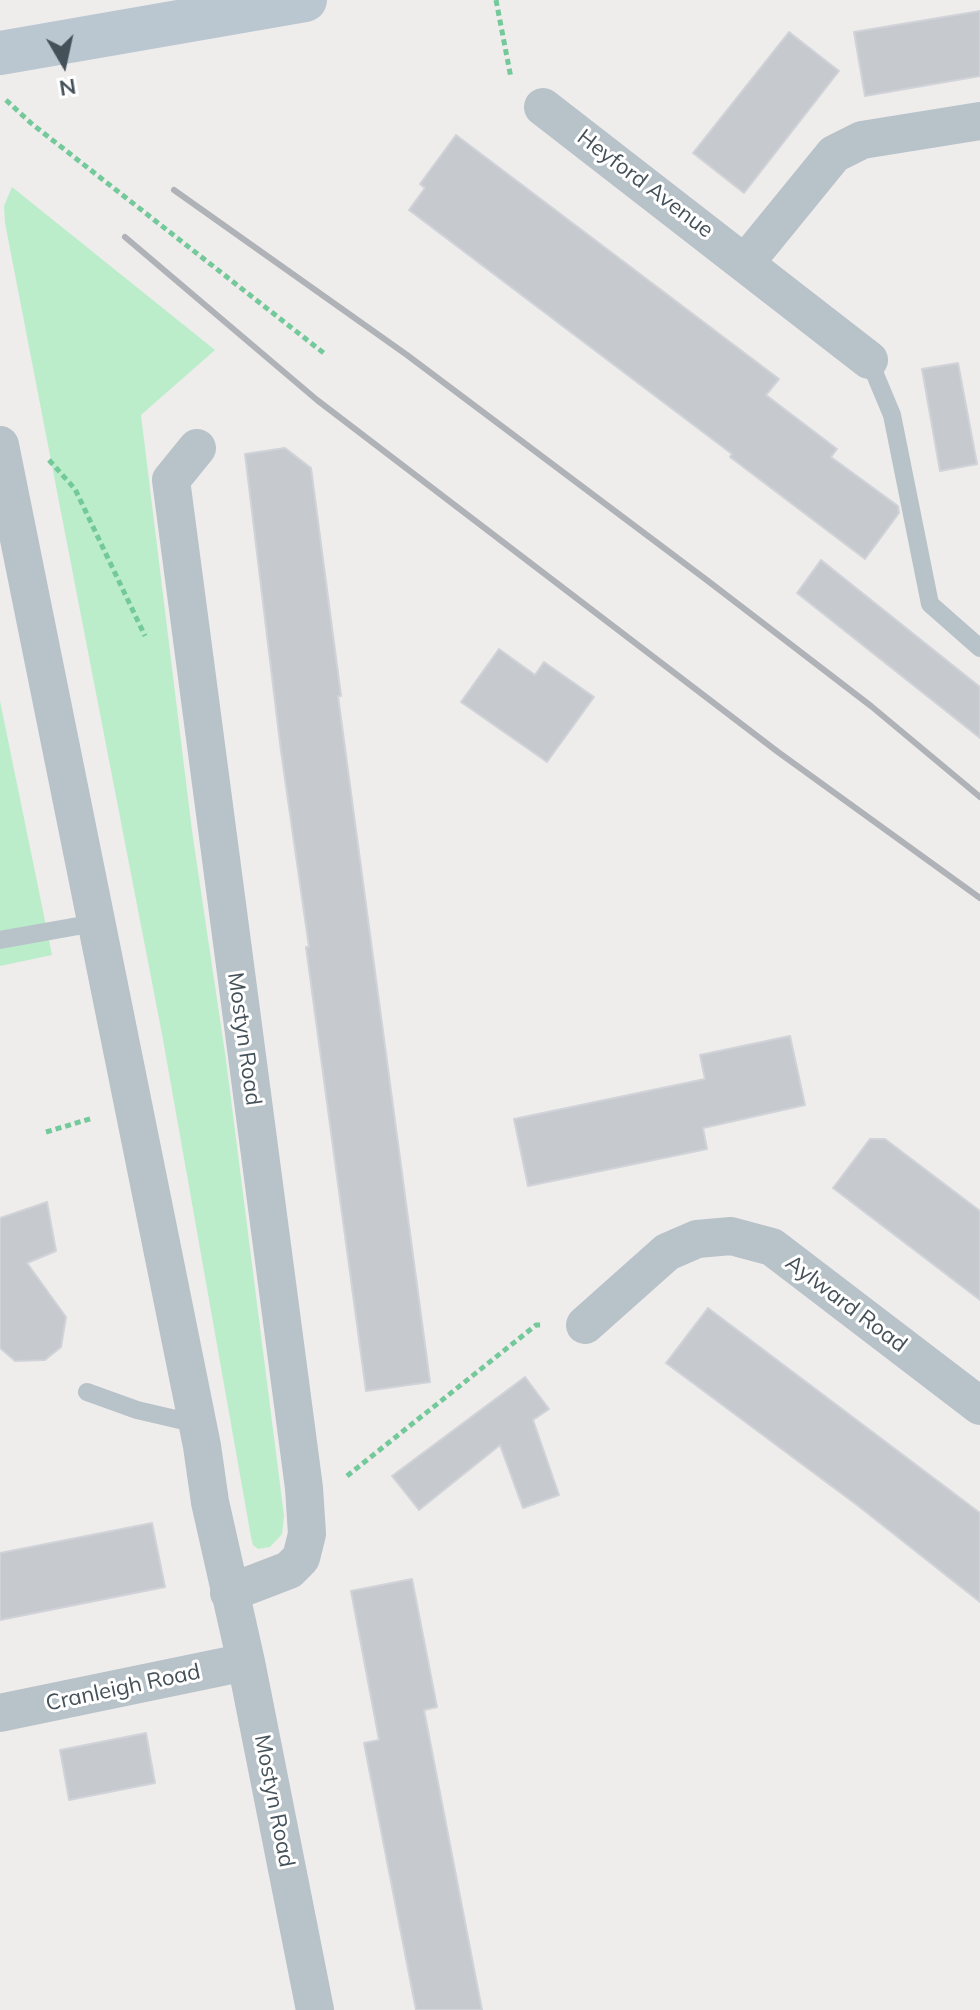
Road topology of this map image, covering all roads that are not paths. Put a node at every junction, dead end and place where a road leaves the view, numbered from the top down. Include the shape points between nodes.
1 (305, 0) edge
2 (0, 53) edge
3 (543, 107) road end
4 (980, 121) edge
5 (746, 262) junction
6 (869, 360) joint
7 (0, 445) edge
8 (197, 448) dead end
9 (980, 648) edge
10 (95, 923) junction
11 (0, 940) edge
12 (585, 1325) road end
13 (87, 1392) dead end
14 (980, 1406) edge
15 (197, 1424) junction
16 (229, 1593) junction
17 (246, 1662) junction
18 (0, 1713) edge
19 (315, 2010) edge

1 - 2 main road
3 - 5 street, Heyford Avenue
4 - 5 street via 862,140 834,154
5 - 6 street, Heyford Avenue
6 - 9 lane via 892,415 930,604
7 - 10 street, Mostyn Road
8 - 16 street, Mostyn Road via 171,480 307,1534 301,1558 289,1570
10 - 11 lane
10 - 15 street, Mostyn Road
12 - 14 street, Aylward Road via 667,1252 697,1239 731,1236 772,1247
13 - 15 lane
15 - 16 street, Mostyn Road
16 - 17 street, Mostyn Road
17 - 18 street, Cranleigh Road
17 - 19 street, Mostyn Road

